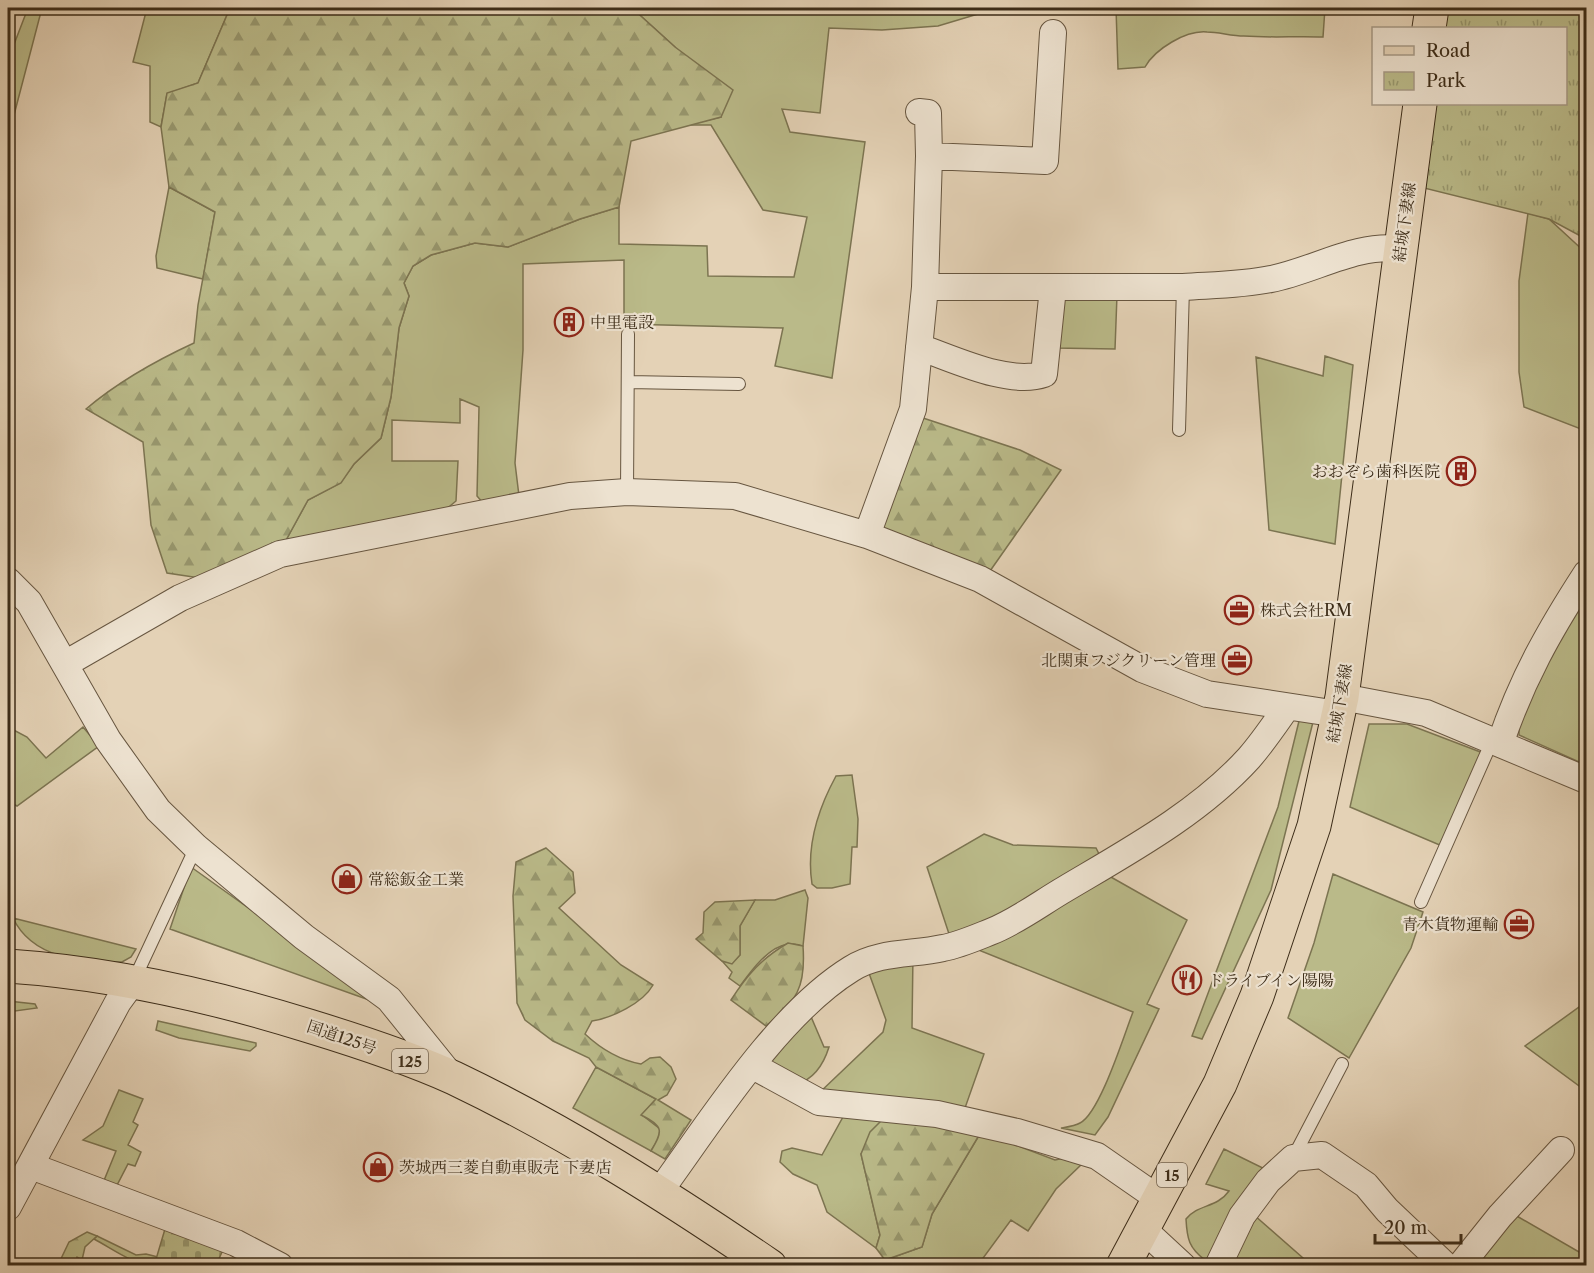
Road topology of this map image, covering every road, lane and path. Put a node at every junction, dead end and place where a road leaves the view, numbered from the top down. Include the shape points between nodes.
1 (1432, 8) edge
2 (1429, 27) edge
3 (1053, 33) dead end
4 (1420, 105) edge
5 (919, 112) dead end
6 (929, 156) junction
7 (1400, 249) junction
8 (925, 287) junction
9 (1183, 287) junction
10 (1053, 288) junction
11 (628, 334) dead end
12 (919, 347) junction
13 (628, 382) junction
14 (739, 384) dead end
15 (1179, 430) dead end
16 (627, 492) junction
17 (867, 535) junction
18 (1587, 574) edge
19 (8, 581) edge
20 (65, 664) junction
21 (1340, 705) junction
22 (1287, 707) junction
23 (1496, 742) junction
24 (1587, 780) edge
25 (196, 847) junction
26 (1421, 902) dead end
27 (10, 960) edge
28 (134, 980) junction
29 (1342, 1064) dead end
30 (753, 1066) junction
31 (453, 1078) junction
32 (1561, 1150) dead end
33 (1293, 1158) junction
34 (31, 1166) junction
35 (660, 1191) junction
36 (1159, 1199) junction
37 (8, 1208) edge
38 (1143, 1229) junction
39 (280, 1266) edge
40 (770, 1266) edge
41 (1123, 1266) edge
42 (1183, 1266) edge
43 (1218, 1266) edge
44 (1446, 1266) edge
45 (1460, 1266) edge

1 - 2 main road
3 - 6 street via 1045,161
4 - 7 main road, 結城下妻線 / 15
5 - 6 street via 928,113
6 - 8 street
7 - 9 street via 1380,248 1271,279
7 - 21 main road, 結城下妻線 / 15
8 - 10 street
8 - 12 street
9 - 10 street
9 - 15 lane
10 - 12 street via 1044,374 1028,379 989,371
11 - 13 lane
12 - 17 street via 913,409
13 - 14 lane
13 - 16 lane
16 - 17 street via 735,496
16 - 20 street via 570,496 280,554 180,598
17 - 22 street via 980,579 1162,678 1208,694
18 - 23 street via 1545,637
19 - 20 street via 29,602
20 - 25 street via 108,740 158,810
21 - 22 street
21 - 23 street via 1426,713
21 - 36 main road, 結城下妻線 / 15 via 1314,826 1257,996 1220,1084
22 - 30 street via 1249,758 1209,795 1138,846 993,931 943,948 899,953 852,968 804,1005
23 - 24 street
23 - 26 lane
25 - 28 lane
25 - 31 street via 304,937 389,999
27 - 28 main road, 国道125号 / 125
28 - 31 main road, 国道125号 / 125 via 268,1013 355,1040
28 - 34 street via 118,1002
29 - 33 lane
30 - 35 street
30 - 36 street via 819,1102 937,1114 1097,1156
31 - 35 main road, 国道125号 / 125
32 - 45 street
33 - 43 street via 1268,1181 1242,1216
33 - 44 street via 1322,1155 1366,1185
34 - 37 street
34 - 39 street via 236,1243
35 - 40 main road, 国道125号 / 125
36 - 38 main road, 結城下妻線 / 15
38 - 41 main road, 結城下妻線 / 15
38 - 42 street

